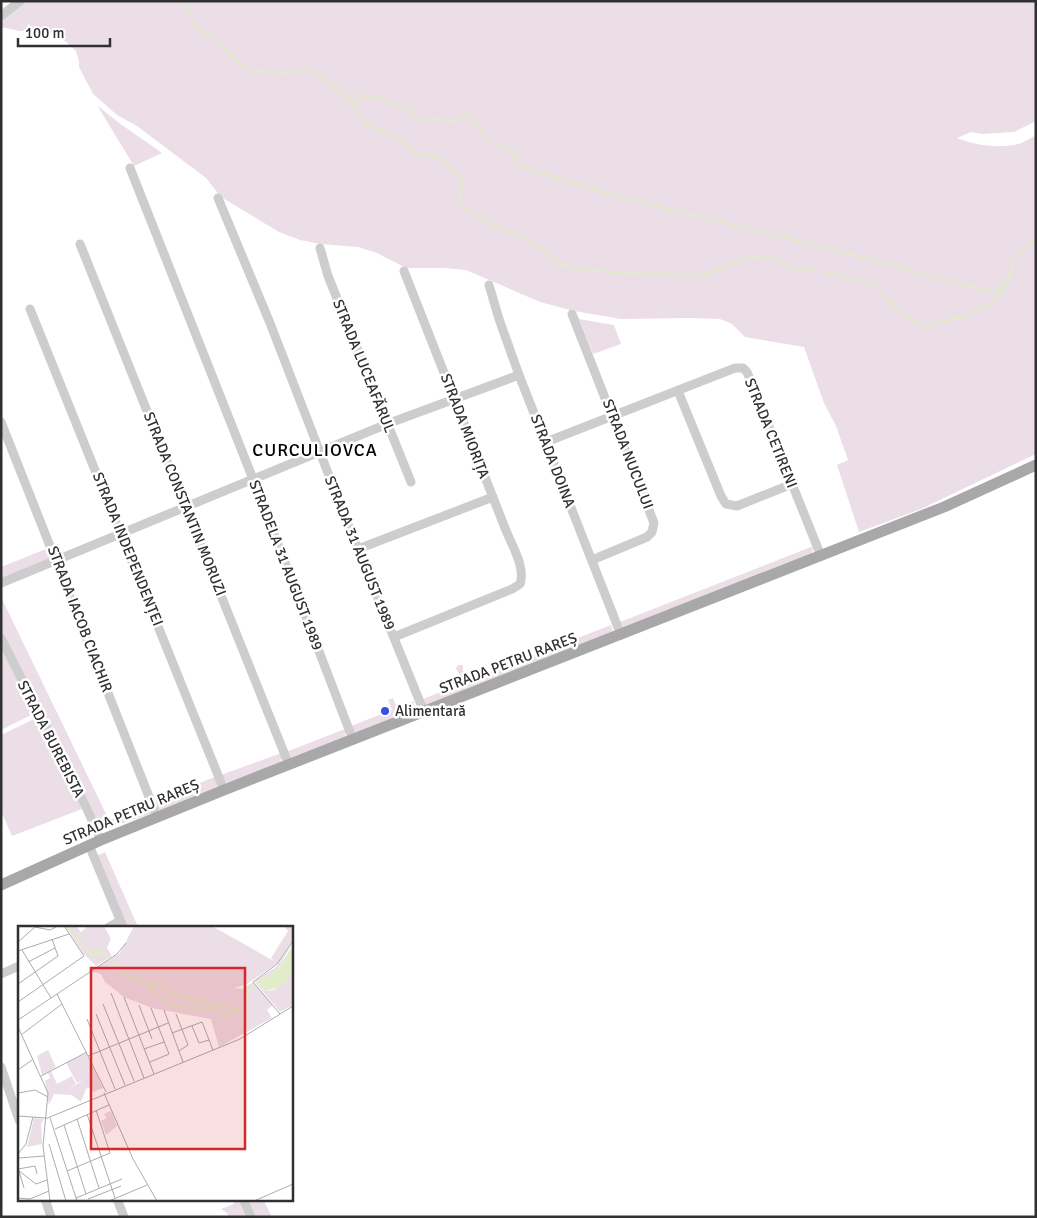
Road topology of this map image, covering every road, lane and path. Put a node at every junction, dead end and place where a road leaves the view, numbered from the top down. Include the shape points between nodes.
1 (20, 1) edge
2 (1, 16) edge
3 (130, 168) dead end
4 (218, 198) dead end
5 (80, 244) dead end
6 (320, 248) dead end
7 (404, 271) dead end
8 (489, 285) dead end
9 (30, 308) dead end
10 (572, 314) dead end
11 (519, 375) junction
12 (678, 391) junction
13 (454, 399) junction
14 (613, 416) junction
15 (1, 422) edge
16 (387, 424) junction
17 (546, 442) junction
18 (320, 452) junction
19 (1036, 465) edge
20 (253, 479) junction
21 (411, 482) dead end
22 (792, 484) junction
23 (493, 497) junction
24 (186, 507) junction
25 (122, 534) junction
26 (358, 549) junction
27 (821, 556) junction
28 (57, 560) junction
29 (592, 560) junction
30 (1, 584) edge
31 (621, 635) junction
32 (394, 637) junction
33 (1, 638) edge
34 (424, 712) junction
35 (353, 740) junction
36 (289, 765) junction
37 (224, 790) junction
38 (157, 817) junction
39 (101, 840) junction
40 (89, 845) junction
41 (1, 884) edge
42 (122, 924) edge
43 (18, 966) edge
44 (1, 974) edge
45 (1, 1067) edge
46 (18, 1117) edge
47 (45, 1200) edge
48 (117, 1200) edge
49 (243, 1200) edge
50 (50, 1217) edge
51 (124, 1217) edge
52 (251, 1217) edge

1 - 2 street
3 - 20 street, STRADELA 31 AUGUST 1989
4 - 18 street, STRADA 31 AUGUST 1989
5 - 24 street, STRADA CONSTANTIN MORUZI
6 - 16 street, STRADA LUCEAFĂRUL
7 - 13 street, STRADA MIORIȚA
8 - 11 street, STRADA DOINA
9 - 25 street, STRADA INDEPENDENȚEI
10 - 14 street, STRADA NUCULUI
11 - 13 street
11 - 17 street, STRADA DOINA
12 - 14 street, STRADA CETIRENI
12 - 22 street via 726,504 737,506
12 - 22 street, STRADA CETIRENI via 734,368 744,368
13 - 16 street
13 - 23 street, STRADA MIORIȚA
14 - 17 street, STRADA CETIRENI
14 - 29 street, STRADA NUCULUI via 654,527 646,537
15 - 28 street, STRADA IACOB CIACHIR
16 - 18 street
16 - 21 street, STRADA LUCEAFĂRUL
17 - 29 street, STRADA DOINA
18 - 20 street
18 - 26 street, STRADA 31 AUGUST 1989
19 - 27 main road, STRADA PETRU RAREȘ via 944,508
20 - 24 street
20 - 35 street, STRADELA 31 AUGUST 1989
22 - 27 street, STRADA CETIRENI
23 - 26 street
23 - 32 street, STRADA MIORIȚA via 522,573 521,582 512,589
24 - 25 street
24 - 36 street, STRADA CONSTANTIN MORUZI
25 - 28 street
25 - 37 street, STRADA INDEPENDENȚEI
26 - 32 street, STRADA 31 AUGUST 1989
27 - 31 main road, STRADA PETRU RAREȘ
28 - 30 street
28 - 38 street, STRADA IACOB CIACHIR
29 - 31 street, STRADA DOINA
31 - 34 main road, STRADA PETRU RAREȘ
32 - 34 street, STRADA 31 AUGUST 1989
33 - 39 street, STRADA BUREBISTA
34 - 35 main road, STRADA PETRU RAREȘ
35 - 36 main road, STRADA PETRU RAREȘ
36 - 37 main road, STRADA PETRU RAREȘ
37 - 38 main road, STRADA PETRU RAREȘ
38 - 39 main road, STRADA PETRU RAREȘ
39 - 40 main road, STRADA PETRU RAREȘ
40 - 41 main road, STRADA PETRU RAREȘ
40 - 42 street
43 - 44 street
45 - 46 street
47 - 50 street
48 - 51 street
49 - 52 street

